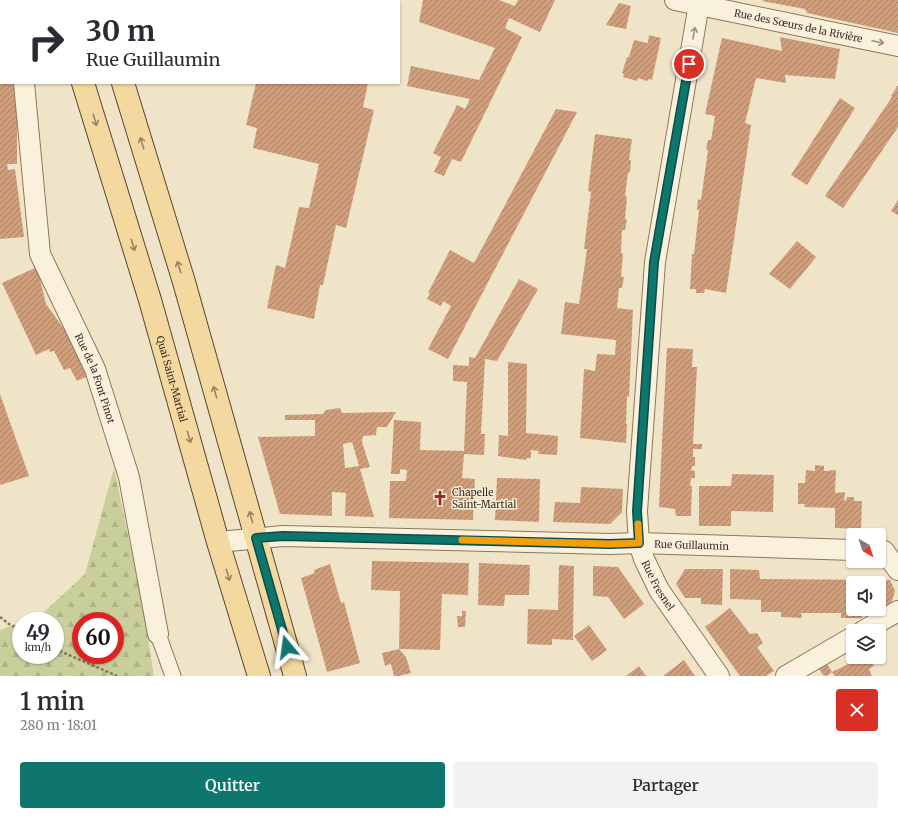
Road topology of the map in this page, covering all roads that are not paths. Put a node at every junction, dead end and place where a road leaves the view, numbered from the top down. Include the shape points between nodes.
1 (675, 0) edge
2 (699, 4) junction
3 (898, 46) edge
4 (24, 84) edge
5 (83, 84) edge
6 (123, 84) edge
7 (256, 538) junction
8 (218, 542) junction
9 (639, 543) junction
10 (846, 550) edge
11 (886, 554) edge
12 (898, 570) edge
13 (898, 611) edge
14 (875, 624) edge
15 (158, 634) joint
16 (846, 641) edge
17 (173, 676) edge
18 (259, 676) edge
19 (296, 676) edge
20 (719, 676) edge
21 (786, 676) edge

1 - 2 street, Rue des Sœurs de la Rivière
2 -> 3 street, Rue des Sœurs de la Rivière
9 -> 2 street, Rue Fresnel via 637,511 654,262
4 - 15 street, Rue de la Font Pinot via 40,254 95,369 128,477
5 -> 8 main road, Quai Saint-Martial via 150,300
7 -> 6 main road via 184,282
7 - 8 street, Rue Guillaumin
7 - 9 street, Rue Guillaumin via 283,536
7 - 19 main road
8 -> 18 main road, Quai Saint-Martial
9 - 10 street, Rue Guillaumin
9 - 20 street, Rue Fresnel via 659,590
11 - 12 street
13 - 14 street
15 - 17 street, Rue de la Font Pinot
16 - 21 street

